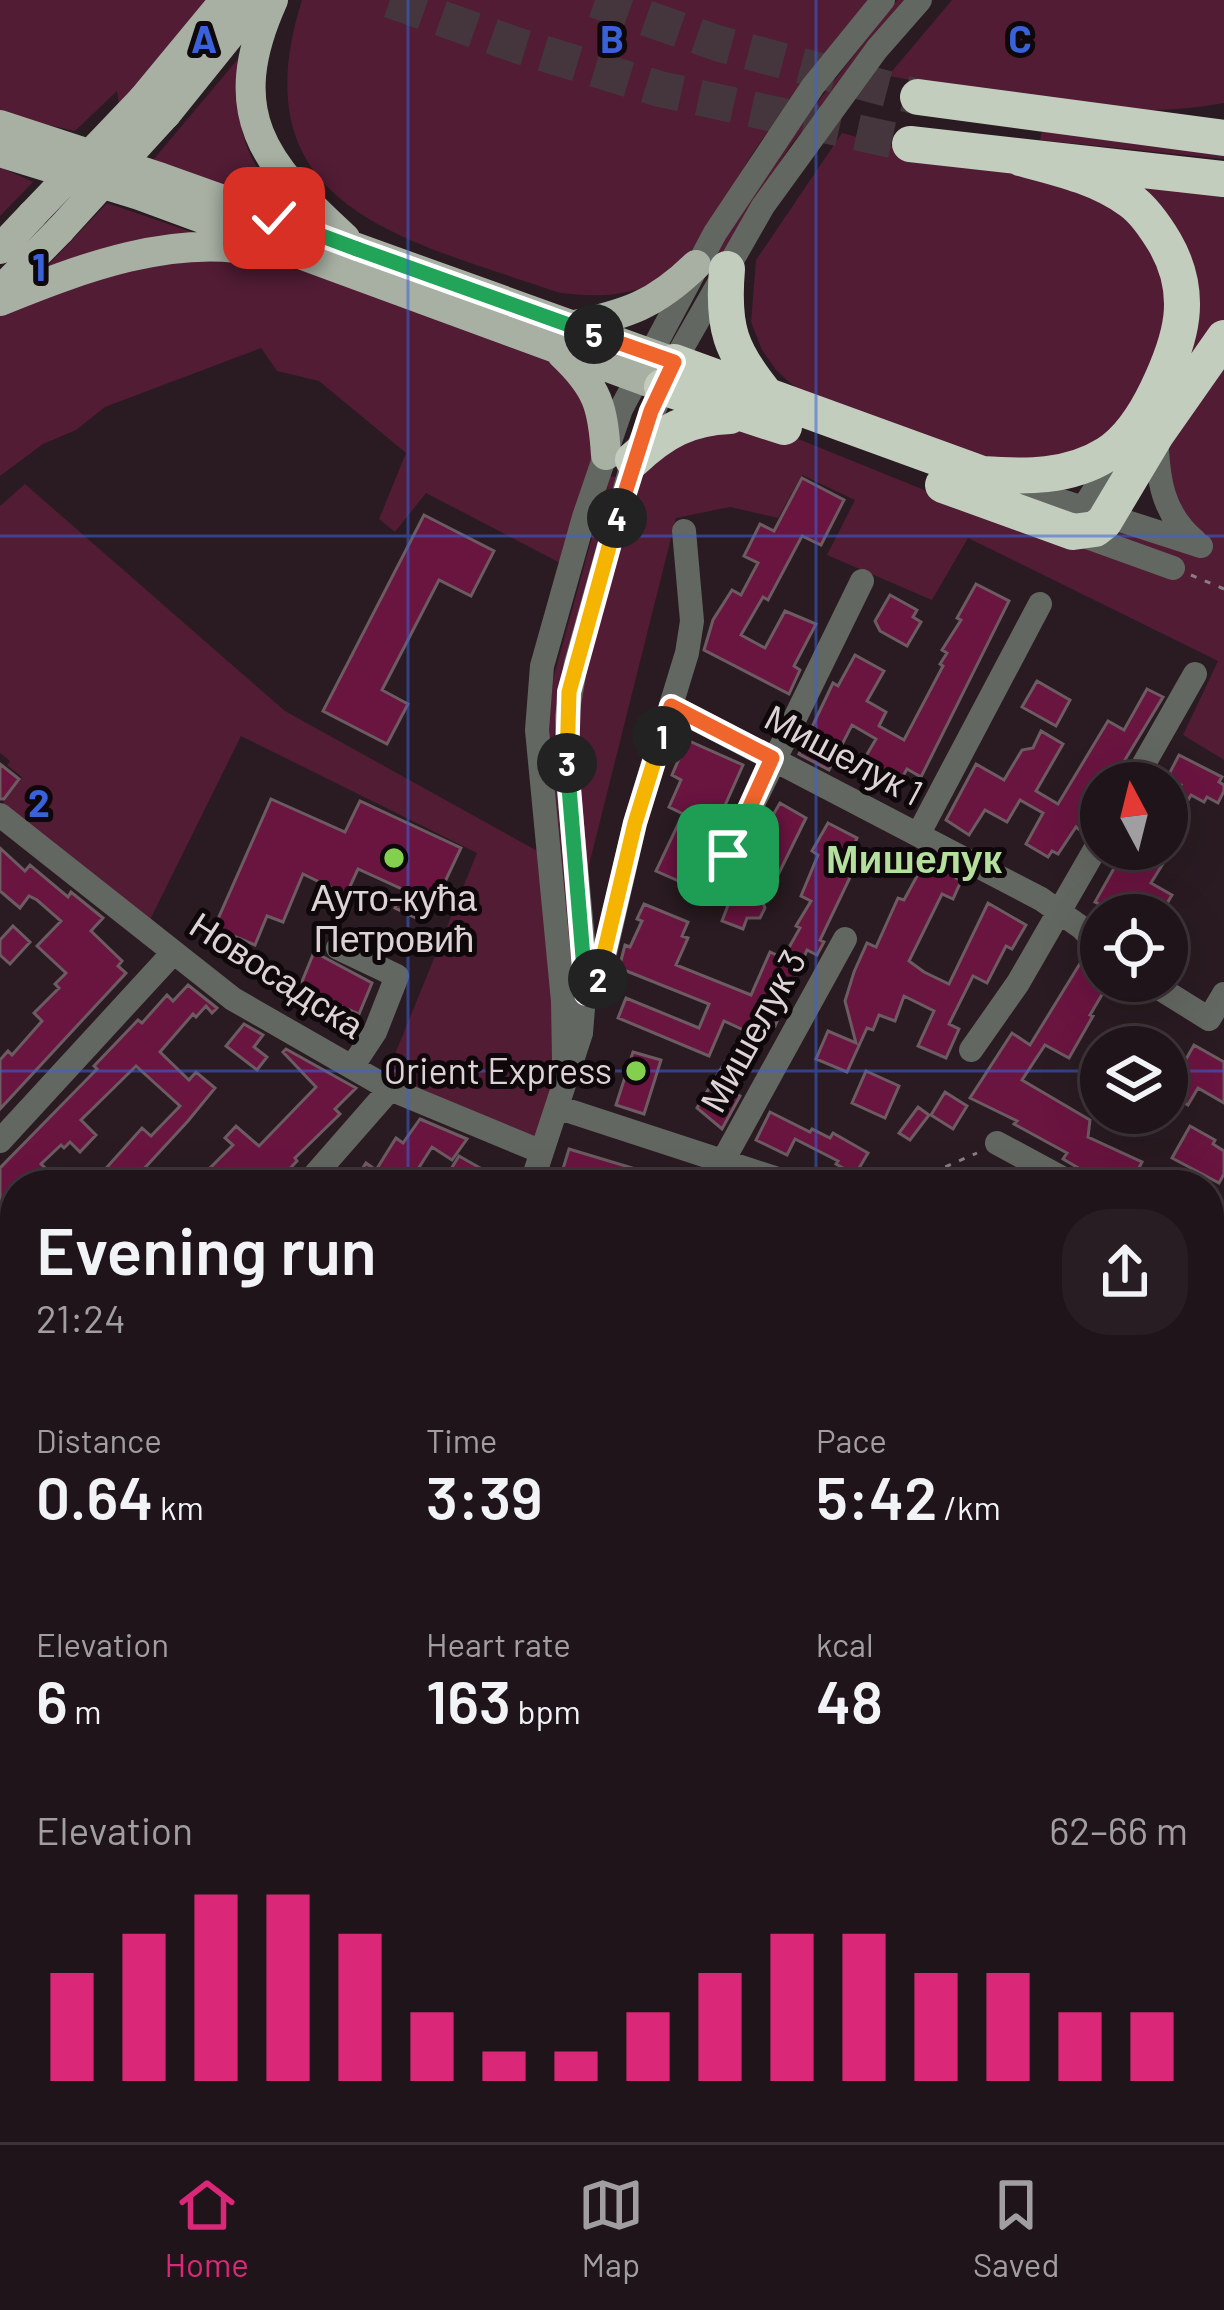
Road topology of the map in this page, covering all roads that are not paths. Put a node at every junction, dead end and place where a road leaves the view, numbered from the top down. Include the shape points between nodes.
1 (225, 0) edge
2 (259, 0) edge
3 (272, 0) edge
4 (884, 0) edge
5 (920, 0) edge
6 (917, 97) tunnel mouth
7 (154, 107) junction
8 (1224, 116) edge
9 (1112, 124) junction
10 (0, 125) edge
11 (1224, 138) edge
12 (910, 144) tunnel mouth
13 (0, 152) edge
14 (1020, 158) junction
15 (1224, 179) edge
16 (46, 223) junction
17 (0, 248) edge
18 (358, 262) junction
19 (712, 267) junction
20 (0, 291) edge
21 (0, 301) edge
22 (562, 336) junction
23 (1224, 338) edge
24 (656, 370) junction
25 (758, 406) junction
26 (1145, 432) junction
27 (619, 458) junction
28 (982, 475) junction
29 (1088, 518) junction
30 (684, 531) dead end
31 (1173, 568) road end
32 (862, 580) dead end
33 (1040, 604) dead end
34 (1195, 674) dead end
35 (671, 706) junction
36 (772, 758) junction
37 (1144, 762) edge
38 (0, 815) edge
39 (918, 835) junction
40 (728, 855) dead end
41 (1083, 870) edge
42 (1060, 910) junction
43 (1080, 929) edge
44 (845, 939) dead end
45 (338, 948) dead end
46 (173, 953) junction
47 (586, 994) junction
48 (1224, 994) edge
49 (1182, 1002) edge
50 (970, 1050) dead end
51 (352, 1067) junction
52 (565, 1080) junction
53 (390, 1089) junction
54 (557, 1107) junction
55 (0, 1141) edge
56 (998, 1143) road end
57 (542, 1151) junction
58 (724, 1159) junction
59 (319, 1170) edge
60 (536, 1170) edge
61 (754, 1170) edge
62 (1048, 1170) edge

1 - 7 main road
2 - 7 main road
3 - 18 main road via 249,81 260,139 274,167
4 - 19 street via 813,86
5 - 19 street
6 - 9 highway
7 - 16 main road, bridge
8 - 9 highway
9 - 11 highway
10 - 18 main road via 162,178
12 - 14 highway
13 - 18 main road
14 - 15 highway
14 - 26 highway via 1081,175 1133,202 1179,273 1183,326
16 - 17 main road
16 - 20 main road
18 - 21 main road via 194,248 116,260
18 - 22 main road
19 - 22 main road via 639,309
19 - 24 street
19 - 25 highway via 729,338
22 - 24 main road
22 - 27 main road via 601,404
23 - 26 highway
24 - 25 highway
24 - 27 street
25 - 27 highway via 682,423
25 - 28 highway
25 - 29 highway
26 - 28 highway via 1077,470
26 - 29 highway
26 - 29 street via 1164,503 1201,546
27 - 47 street via 567,716
27 - 52 street via 584,517 539,697
28 - 29 street
29 - 31 street
30 - 35 street via 692,621
32 - 36 street
33 - 39 street
34 - 37 street
35 - 36 street, Мишелук 1
35 - 47 street via 601,975
36 - 39 street, Мишелук 1
36 - 40 street
38 - 46 street, Новосадска
39 - 42 street, Мишелук 1
41 - 42 street
42 - 43 street, Мишелук 1
42 - 50 street
44 - 58 street, Мишелук 3
45 - 51 street via 397,976
46 - 51 street, Новосадска via 233,999
46 - 55 street
47 - 52 street
48 - 49 street via 1209,1019
51 - 53 street, Новосадска
52 - 54 street
53 - 57 street, Новосадска
53 - 59 street
54 - 57 street
54 - 58 street
56 - 62 street
57 - 60 street
58 - 61 street

